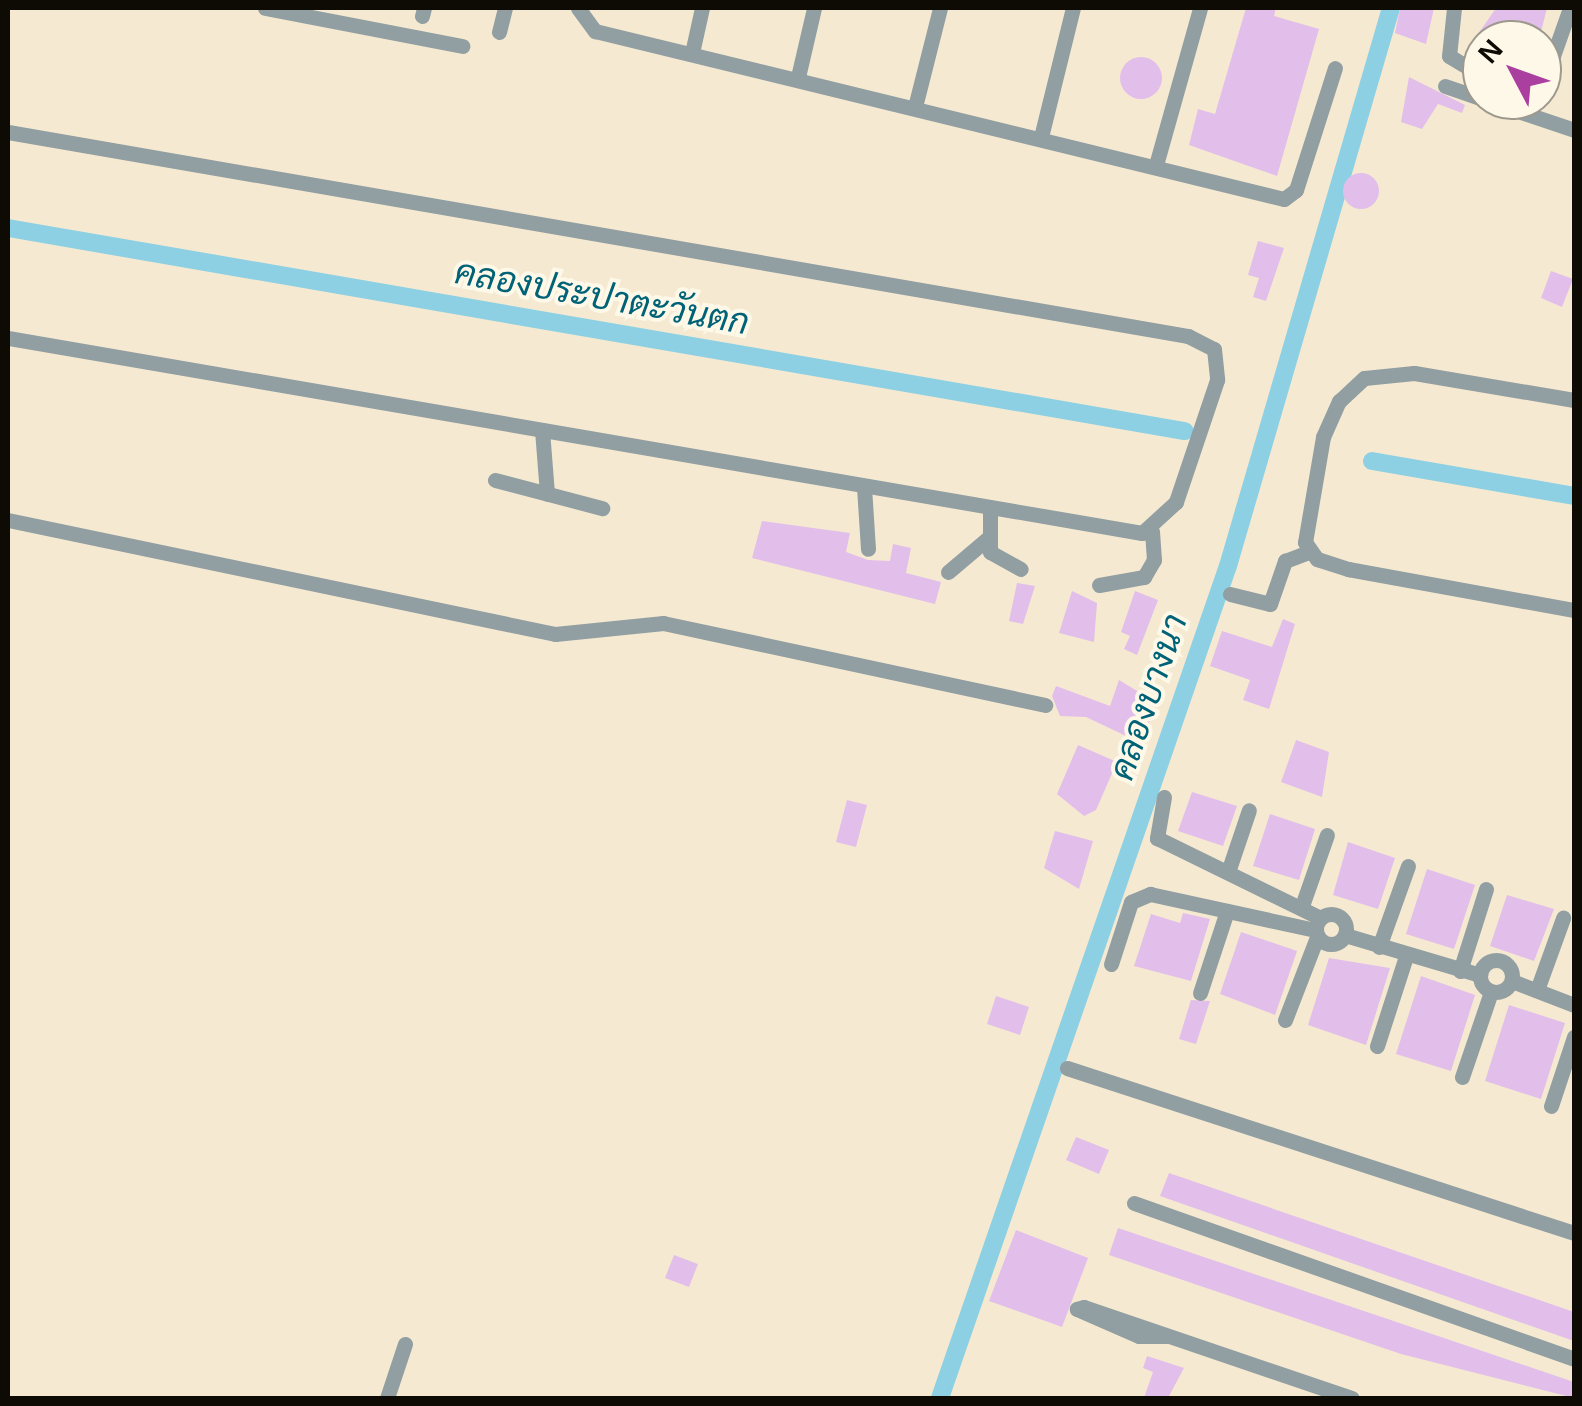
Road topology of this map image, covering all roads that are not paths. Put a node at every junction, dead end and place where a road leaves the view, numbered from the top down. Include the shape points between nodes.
1 (265, 8) edge
2 (505, 8) edge
3 (578, 8) edge
4 (702, 8) edge
5 (814, 8) edge
6 (940, 8) edge
7 (1073, 8) edge
8 (1200, 8) edge
9 (1454, 8) edge
10 (499, 32) dead end
11 (462, 46) dead end
12 (692, 53) junction
13 (1462, 64) edge
14 (1335, 68) dead end
15 (798, 77) junction
16 (1445, 86) dead end
17 (1462, 92) edge
18 (916, 103) junction
19 (1545, 120) edge
20 (1574, 130) edge
21 (8, 132) edge
22 (1041, 137) junction
23 (1156, 166) junction
24 (8, 338) edge
25 (1574, 400) edge
26 (542, 430) junction
27 (495, 480) dead end
28 (864, 487) junction
29 (547, 494) junction
30 (602, 508) dead end
31 (990, 508) junction
32 (8, 520) edge
33 (1152, 530) junction
34 (987, 539) junction
35 (868, 549) dead end
36 (1309, 552) junction
37 (1021, 569) dead end
38 (948, 572) dead end
39 (1099, 585) dead end
40 (1230, 594) dead end
41 (1574, 610) edge
42 (1045, 705) dead end
43 (1164, 798) dead end
44 (1250, 810) dead end
45 (1327, 835) dead end
46 (1408, 866) dead end
47 (1229, 869) junction
48 (1486, 889) dead end
49 (1303, 903) junction
50 (1227, 911) junction
51 (1564, 918) dead end
52 (1318, 928) junction
53 (1345, 935) junction
54 (1379, 946) junction
55 (1406, 956) junction
56 (1110, 964) dead end
57 (1460, 971) junction
58 (1480, 974) junction
59 (1512, 981) junction
60 (1537, 990) junction
61 (1200, 992) dead end
62 (1491, 992) junction
63 (1574, 1005) edge
64 (1285, 1020) dead end
65 (1574, 1037) edge
66 (1376, 1046) dead end
67 (1066, 1068) dead end
68 (1462, 1077) dead end
69 (1551, 1106) dead end
70 (1134, 1203) dead end
71 (1574, 1233) edge
72 (1167, 1336) junction
73 (406, 1344) dead end
74 (1574, 1359) edge
75 (387, 1398) edge
76 (1352, 1398) edge

1 - 11 street
2 - 10 street
3 - 12 street via 595,31
4 - 12 street
5 - 15 street
6 - 18 street
7 - 22 street
8 - 23 street
9 - 13 street via 1449,56
12 - 15 street
14 - 23 street via 1290,197
15 - 18 street
16 - 17 street
18 - 22 street
19 - 20 street
21 - 33 street via 1188,336 1214,349 1214,398 1176,502
22 - 23 street
24 - 26 street
25 - 36 street via 1414,372 1364,378 1338,401 1323,437
26 - 28 street
26 - 29 street
27 - 29 street
28 - 31 street
28 - 35 street
29 - 30 street
31 - 33 street
31 - 34 street
32 - 42 street via 555,634 663,622
33 - 39 street via 1154,560 1144,577
34 - 37 street via 997,560
34 - 38 street
36 - 40 street via 1285,562 1270,604
36 - 41 street via 1348,569
43 - 47 street via 1157,838
44 - 47 street
45 - 49 street
46 - 54 street
47 - 49 street
48 - 57 street
49 - 52 street
50 - 52 street
50 - 56 street via 1140,896
50 - 61 street
51 - 60 street
52 - 53 street via 1335,944
52 - 53 street via 1340,916
52 - 64 street
53 - 54 street
54 - 55 street
55 - 57 street
55 - 66 street
57 - 58 street
58 - 59 street via 1500,960
58 - 62 street
59 - 60 street
59 - 62 street
60 - 63 street
62 - 68 street
65 - 69 street
67 - 71 street
70 - 74 street
72 - 72 street via 1139,1336 1076,1309 1084,1307
72 - 76 street
73 - 75 street

